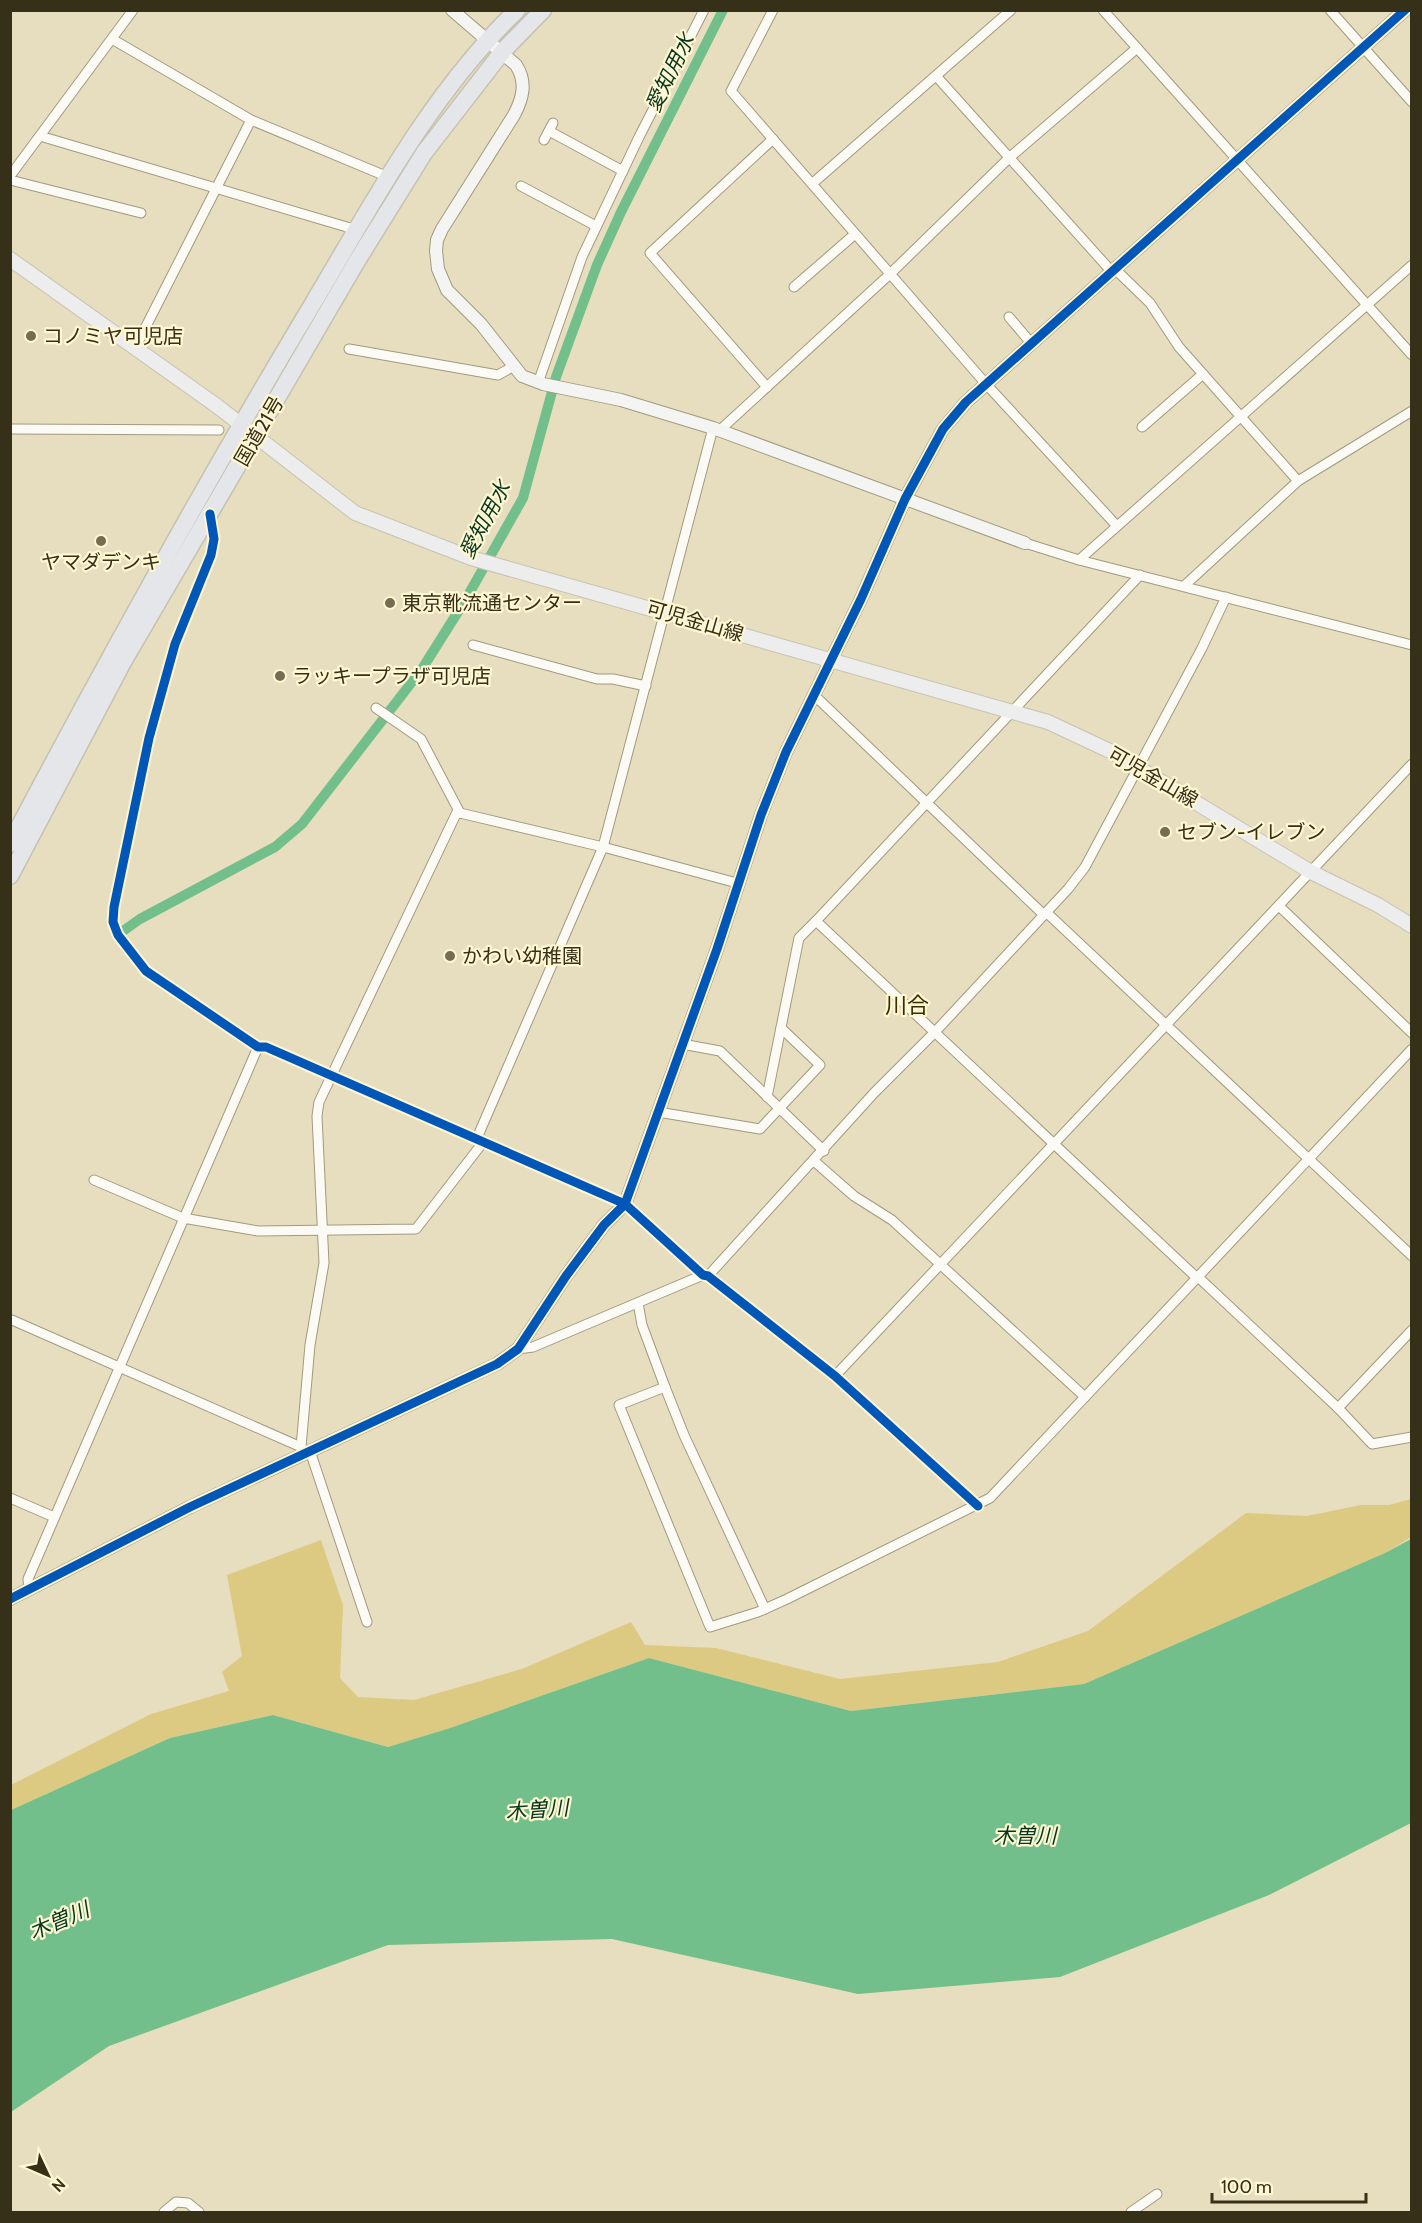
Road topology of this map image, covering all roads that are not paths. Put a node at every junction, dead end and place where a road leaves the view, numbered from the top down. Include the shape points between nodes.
1 (133, 10) edge
2 (452, 10) edge
3 (517, 10) edge
4 (543, 10) edge
5 (705, 10) edge
6 (772, 10) edge
7 (1011, 10) edge
8 (1103, 10) edge
9 (1330, 10) edge
10 (1405, 10) edge
11 (112, 39) junction
12 (490, 40) junction
13 (1363, 47) junction
14 (1137, 48) junction
15 (503, 51) junction
16 (937, 77) junction
17 (1412, 102) edge
18 (251, 120) junction
19 (548, 132) dead end
20 (40, 136) junction
21 (773, 139) junction
22 (1009, 158) junction
23 (1237, 161) junction
24 (623, 171) junction
25 (388, 177) junction
26 (10, 178) edge
27 (813, 183) junction
28 (520, 186) dead end
29 (216, 187) junction
30 (141, 213) dead end
31 (596, 226) junction
32 (357, 230) junction
33 (855, 234) junction
34 (10, 259) edge
35 (1412, 265) edge
36 (1114, 271) junction
37 (890, 274) junction
38 (794, 286) dead end
39 (1367, 305) junction
40 (1009, 316) dead end
41 (1031, 342) junction
42 (135, 348) junction
43 (349, 349) dead end
44 (1412, 355) edge
45 (514, 366) junction
46 (1203, 374) junction
47 (541, 384) junction
48 (986, 384) junction
49 (767, 387) junction
50 (1412, 411) edge
51 (1242, 416) junction
52 (240, 424) junction
53 (1142, 426) dead end
54 (10, 429) edge
55 (716, 429) junction
56 (219, 430) dead end
57 (256, 436) junction
58 (1298, 482) junction
59 (905, 499) junction
60 (210, 514) junction
61 (1117, 526) junction
62 (1025, 543) joint
63 (1079, 560) junction
64 (1140, 575) junction
65 (1184, 586) junction
66 (1226, 597) junction
67 (666, 613) junction
68 (473, 645) dead end
69 (1412, 645) edge
70 (831, 661) junction
71 (646, 687) junction
72 (814, 695) junction
73 (376, 708) dead end
74 (1013, 711) junction
75 (1412, 764) edge
76 (1138, 768) junction
77 (925, 802) junction
78 (460, 813) junction
79 (10, 844) edge
80 (603, 847) junction
81 (1311, 872) junction
82 (10, 876) edge
83 (737, 884) junction
84 (1279, 906) junction
85 (1045, 913) junction
86 (816, 921) junction
87 (1412, 926) edge
88 (1165, 1025) junction
89 (781, 1028) junction
90 (935, 1032) junction
91 (1412, 1033) edge
92 (682, 1044) junction
93 (258, 1047) junction
94 (1412, 1049) edge
95 (333, 1077) junction
96 (767, 1097) junction
97 (780, 1109) junction
98 (658, 1112) junction
99 (480, 1140) junction
100 (1053, 1145) junction
101 (824, 1151) junction
102 (1309, 1159) junction
103 (814, 1161) junction
104 (94, 1180) dead end
105 (625, 1204) junction
106 (183, 1218) junction
107 (322, 1232) junction
108 (1412, 1256) edge
109 (940, 1264) junction
110 (706, 1276) junction
111 (1196, 1277) junction
112 (638, 1303) junction
113 (12, 1320) edge
114 (1412, 1330) edge
115 (518, 1349) junction
116 (118, 1367) junction
117 (835, 1376) junction
118 (665, 1387) junction
119 (1085, 1397) junction
120 (1338, 1408) junction
121 (1412, 1437) edge
122 (305, 1450) junction
123 (10, 1498) edge
124 (978, 1506) junction
125 (54, 1517) junction
126 (29, 1589) junction
127 (10, 1599) edge
128 (765, 1609) junction
129 (367, 1622) dead end
130 (1157, 2194) dead end
131 (164, 2212) edge
132 (199, 2212) edge
133 (1131, 2212) edge

1 - 11 street
2 - 12 street
3 - 12 highway, 国道21号
4 - 15 highway, 国道21号
5 - 24 street
6 - 21 street via 730,91
7 - 16 street
8 - 14 street
9 - 13 street
10 - 13 street
11 - 18 street
11 - 20 street
12 - 15 street
12 - 25 highway, 国道21号
13 - 17 street
13 - 23 street
14 - 22 street
14 - 23 street
15 - 45 street via 522,73 521,102 442,229 436,251 447,290 481,324
15 - 57 highway, 国道21号 via 424,153
16 - 22 street
16 - 27 street
18 - 25 street
18 - 29 street
19 - 24 street
20 - 26 street
20 - 29 street
21 - 27 street
21 - 49 street via 650,254
22 - 36 street
22 - 37 street
23 - 36 street
23 - 39 street
24 - 31 street
25 - 32 highway, 国道21号
26 - 30 street
27 - 33 street
28 - 31 street
29 - 32 street
29 - 42 street
31 - 47 street via 582,257
32 - 52 highway, 国道21号
33 - 37 street
33 - 38 street
34 - 42 main road, 可児金山線
35 - 39 street
36 - 41 street
36 - 46 street via 1150,303 1179,347
37 - 48 street
37 - 49 street
39 - 44 street
39 - 51 street
40 - 41 street
41 - 48 street
42 - 52 main road, 可児金山線
43 - 45 street via 498,375
45 - 47 street via 522,376
46 - 51 street
46 - 53 street
47 - 55 street via 621,400
48 - 59 street via 953,415
48 - 61 street
49 - 55 street
50 - 58 street
51 - 58 street
51 - 61 street
52 - 57 main road, 可児金山線
52 - 79 highway, 国道21号
54 - 56 street
55 - 59 street
55 - 67 street
57 - 60 highway, 国道21号
57 - 67 main road, 可児金山線 via 355,513 471,558
58 - 65 street
59 - 62 street
59 - 70 street
60 - 82 highway, 国道21号 via 113,680
60 - 93 street via 214,539 211,555 175,644 149,738 113,922 118,935 146,971
61 - 63 street
62 - 63 street
63 - 64 street
64 - 65 street
64 - 74 street
65 - 66 street
66 - 69 street
66 - 76 street
67 - 70 main road, 可児金山線
67 - 71 street
68 - 71 street via 597,679
70 - 72 street
70 - 74 main road, 可児金山線
71 - 80 street
72 - 77 street
72 - 83 street via 760,815
73 - 78 street via 421,739
74 - 76 main road, 可児金山線 via 1080,736
74 - 77 street
75 - 81 street
76 - 81 main road, 可児金山線
76 - 85 street via 1085,867
77 - 85 street
77 - 86 street
78 - 80 street
78 - 95 street via 457,812
80 - 83 street
80 - 99 street
81 - 84 street
81 - 87 main road, 可児金山線 via 1378,904
83 - 92 street
84 - 88 street
84 - 91 street
85 - 88 street
85 - 90 street
86 - 89 street via 799,938
86 - 90 street
88 - 100 street
88 - 102 street
89 - 96 street
89 - 97 street via 820,1065
90 - 100 street
90 - 101 street
92 - 96 street via 720,1051
92 - 98 street
93 - 95 street
93 - 106 street
94 - 102 street
95 - 99 street
95 - 107 street via 319,1102 317,1116
96 - 97 street
97 - 98 street via 760,1129
97 - 101 street
98 - 105 street
99 - 105 street
99 - 107 street via 416,1229
100 - 109 street
100 - 111 street
101 - 103 street
102 - 108 street
102 - 111 street
103 - 109 street via 854,1196 892,1220
103 - 110 street
104 - 106 street
105 - 110 street
105 - 115 street via 566,1276
106 - 107 street via 258,1231
106 - 116 street
107 - 122 street via 324,1263 310,1345
109 - 117 street
109 - 119 street
110 - 112 street
110 - 117 street
111 - 119 street
111 - 120 street
112 - 115 street via 532,1347
112 - 118 street
113 - 116 street
114 - 120 street
115 - 122 street via 497,1364
116 - 122 street
116 - 125 street
117 - 124 street
118 - 128 street
118 - 128 street via 619,1405 710,1627
119 - 124 street
120 - 121 street via 1372,1444
122 - 126 street
122 - 129 street
123 - 125 street
124 - 128 street
125 - 126 street via 28,1579
126 - 127 street
130 - 133 street
131 - 132 street via 176,2202 188,2203

